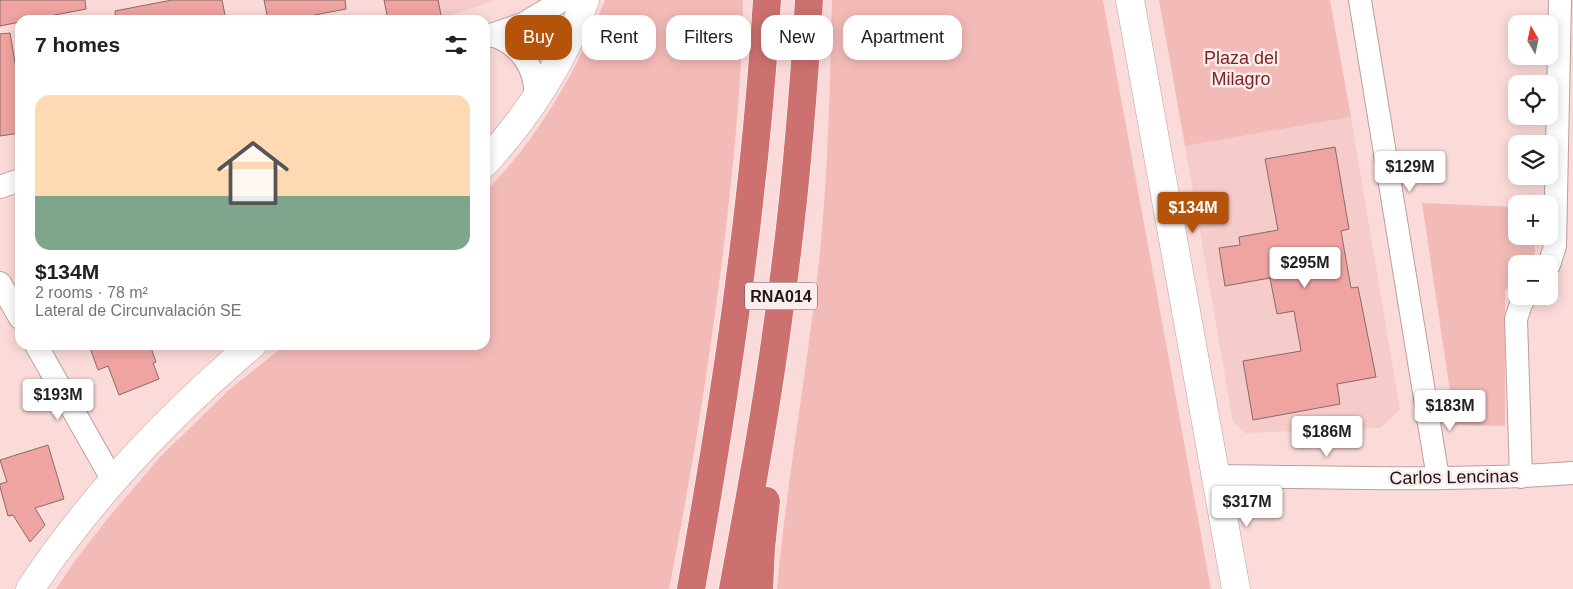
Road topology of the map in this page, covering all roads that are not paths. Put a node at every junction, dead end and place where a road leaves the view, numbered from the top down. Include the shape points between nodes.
1 (563, 0) edge
2 (585, 0) edge
3 (767, 0) edge
4 (809, 0) edge
5 (1130, 0) edge
6 (1360, 0) edge
7 (1560, 0) edge
8 (490, 35) edge
9 (490, 37) edge
10 (535, 98) junction
11 (490, 156) edge
12 (15, 182) edge
13 (0, 187) edge
14 (1552, 255) edge
15 (0, 283) edge
16 (1521, 305) edge
17 (15, 309) edge
18 (780, 312) junction
19 (39, 350) edge
20 (246, 350) edge
21 (1573, 473) edge
22 (1215, 476) junction
23 (1521, 477) junction
24 (1438, 478) junction
25 (112, 479) junction
26 (30, 589) edge
27 (691, 589) edge
28 (733, 589) edge
29 (760, 589) edge
30 (1236, 589) edge

1 - 8 street via 523,24
2 - 10 street via 559,59
3 - 27 highway, RNA014 via 738,298
4 - 18 highway, RNA014 via 800,134
5 - 22 street
6 - 24 street
7 - 14 street via 1555,246
9 - 10 street via 509,43 525,58 534,78
10 - 11 street
12 - 13 street
15 - 17 street
16 - 23 street via 1516,319
18 - 28 highway, RNA014
18 - 29 highway
19 - 25 street
20 - 25 street via 185,403
21 - 23 street, Carlos Lencinas
22 - 24 street, Carlos Lencinas
22 - 30 street
23 - 24 street, Carlos Lencinas
25 - 26 street

